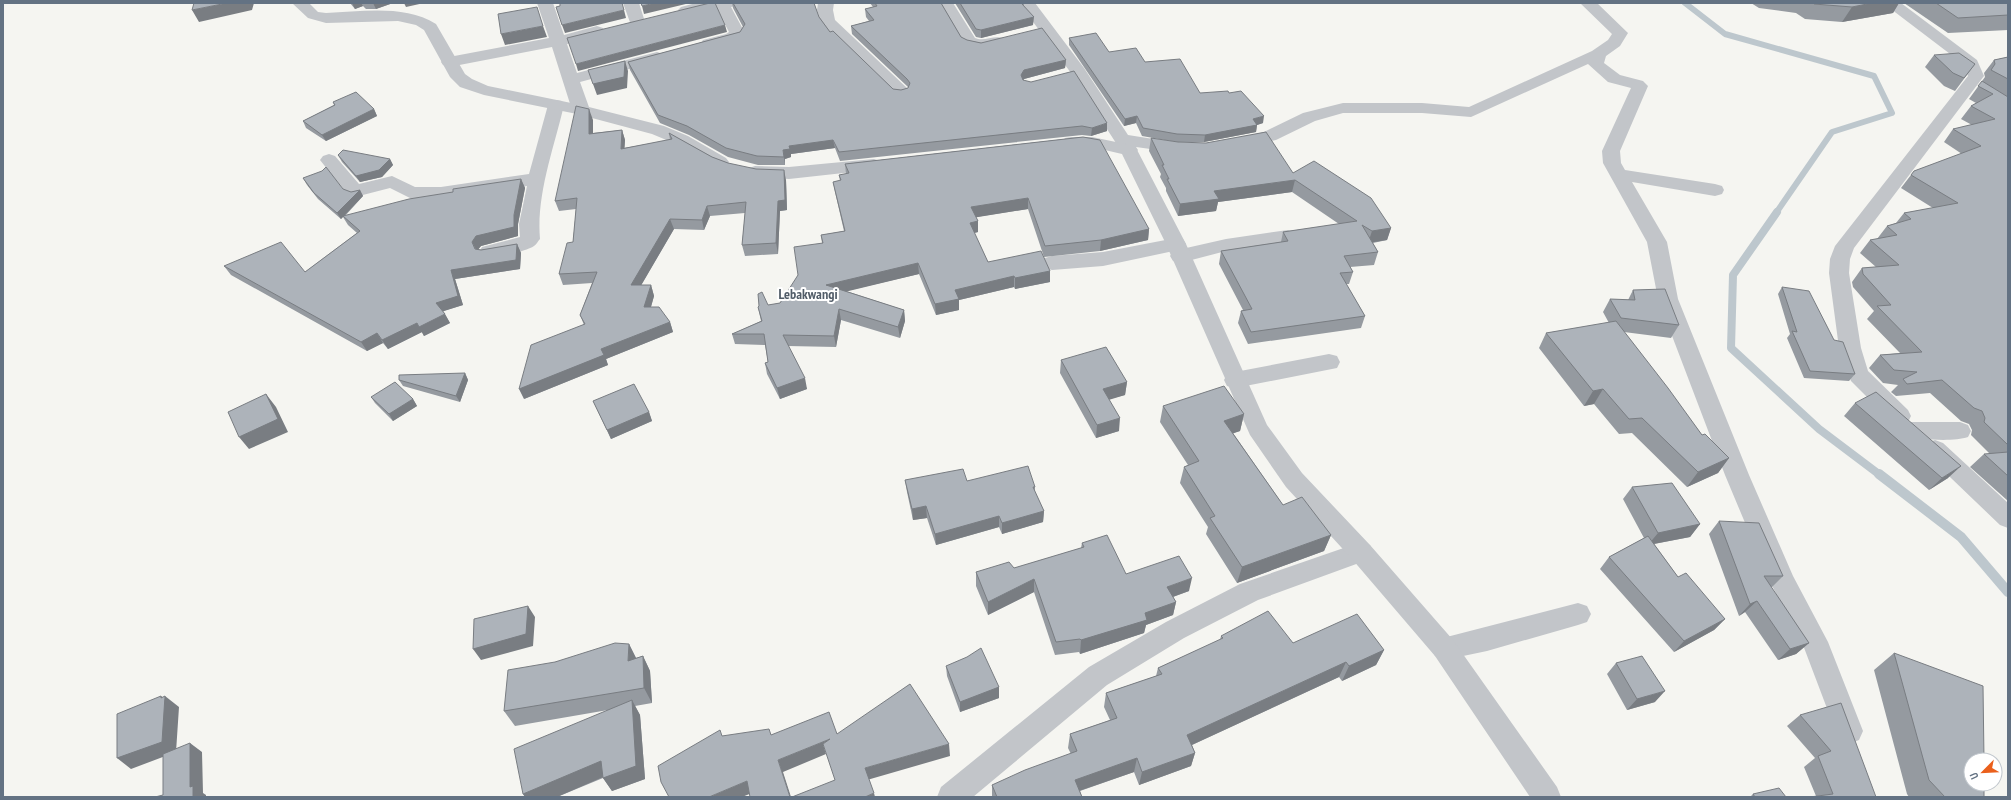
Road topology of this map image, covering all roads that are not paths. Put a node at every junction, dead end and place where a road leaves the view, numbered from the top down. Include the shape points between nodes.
1 (300, 3) edge
2 (545, 3) edge
3 (632, 3) edge
4 (826, 3) edge
5 (945, 3) edge
6 (1027, 3) edge
7 (1588, 3) edge
8 (1891, 3) edge
9 (719, 4) edge
10 (672, 13) edge
11 (1009, 38) edge
12 (558, 41) junction
13 (692, 48) edge
14 (670, 54) edge
15 (1598, 54) junction
16 (449, 62) junction
17 (570, 80) junction
18 (901, 92) edge
19 (556, 105) junction
20 (581, 110) junction
21 (1059, 144) edge
22 (1126, 145) junction
23 (1222, 145) edge
24 (1197, 148) edge
25 (329, 160) dead end
26 (889, 163) edge
27 (1617, 174) junction
28 (537, 179) junction
29 (1715, 190) dead end
30 (1288, 236) edge
31 (1178, 250) junction
32 (488, 252) edge
33 (1052, 263) dead end
34 (1329, 362) dead end
35 (1235, 380) junction
36 (1912, 429) junction
37 (1960, 431) dead end
38 (2008, 518) edge
39 (1361, 552) junction
40 (1578, 614) dead end
41 (1467, 643) junction
42 (1858, 753) edge
43 (951, 797) edge
44 (1547, 797) edge

1 - 16 street via 313,15 326,18 398,16 422,22 430,27
2 - 12 street
3 - 12 street via 630,24
4 - 18 street via 828,22
5 - 11 street via 974,44
6 - 22 street via 1038,31 1097,102
7 - 15 street via 1620,33 1614,43
8 - 36 street via 1971,63 1976,76 1976,88 1845,246 1840,259 1839,273 1850,348 1859,374
9 - 10 street
9 - 13 street via 738,33 731,38
12 - 16 street
12 - 17 street
14 - 17 street
15 - 23 street via 1471,112 1414,108 1343,108 1309,117 1270,136
15 - 27 street via 1596,64 1604,73 1619,81 1640,86 1611,151 1612,163
16 - 19 street via 458,77 466,83 484,90
17 - 20 street
19 - 20 street
19 - 28 street
20 - 26 street via 658,130 721,162 758,172 789,173
21 - 22 street via 1086,141
22 - 24 street
22 - 31 street
25 - 28 street via 355,191 392,182 412,193 441,193
27 - 29 street
27 - 42 street via 1657,242 1668,299 1737,475 1782,580 1815,642
28 - 32 street via 530,239 522,244
30 - 31 street via 1226,246
31 - 33 street
31 - 35 street
34 - 35 street
35 - 39 street via 1258,429 1274,453 1294,480
36 - 37 street
36 - 38 street
39 - 41 street
39 - 43 street via 1249,592 1175,630 1098,676
40 - 41 street
41 - 44 street

